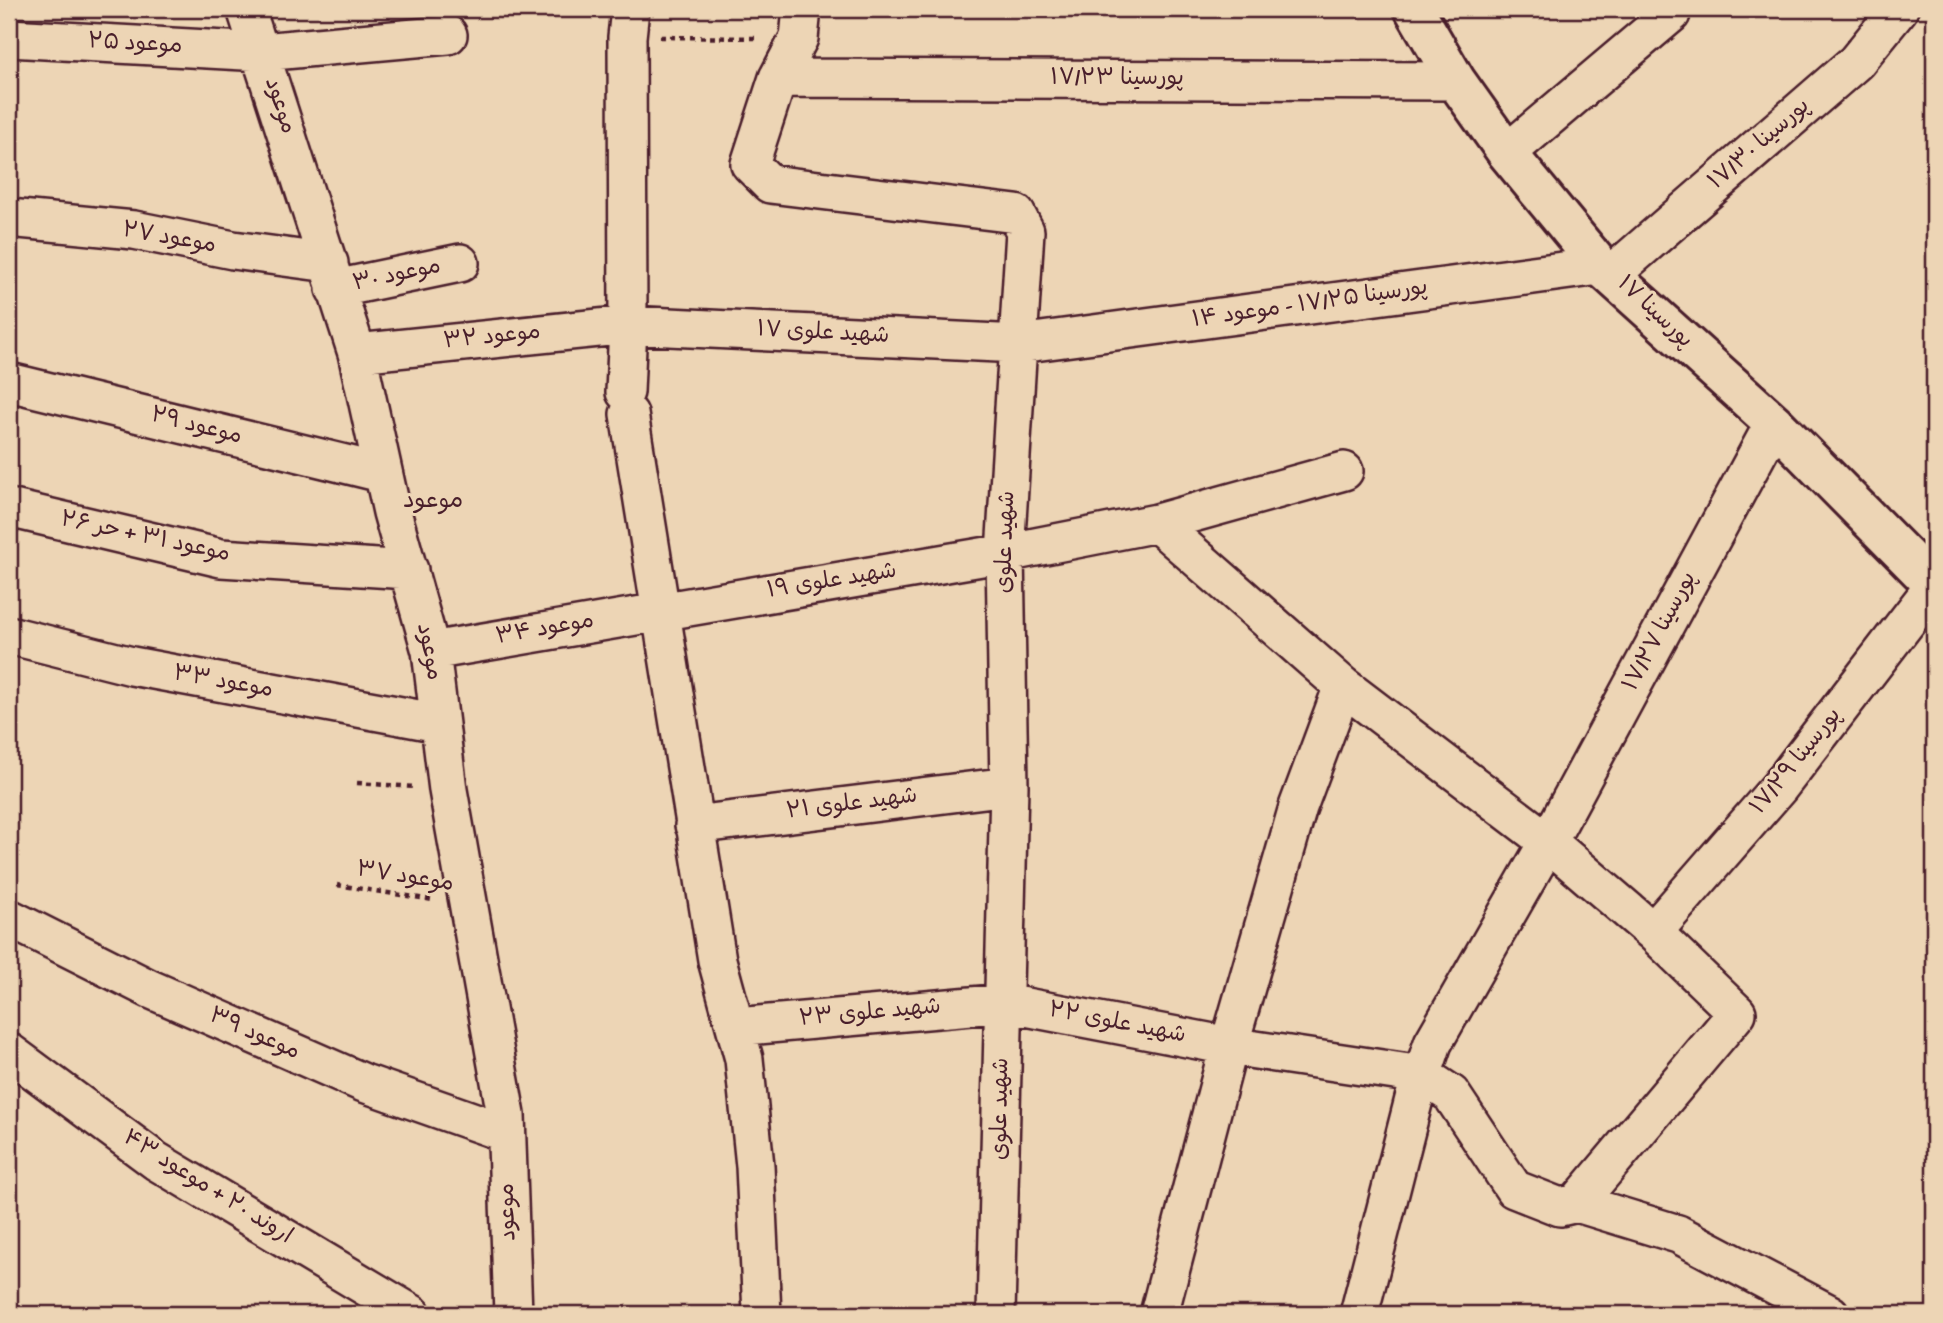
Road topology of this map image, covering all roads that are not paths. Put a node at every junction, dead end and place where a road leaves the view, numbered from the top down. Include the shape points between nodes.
1 (246, 9) edge
2 (1414, 9) edge
3 (1899, 9) edge
4 (1671, 14) dead end
5 (629, 23) edge
6 (801, 24) edge
7 (448, 35) dead end
8 (9, 38) edge
9 (262, 52) junction
10 (778, 78) junction
11 (1456, 80) junction
12 (1507, 153) junction
13 (9, 218) edge
14 (460, 263) dead end
15 (1606, 270) junction
16 (332, 276) junction
17 (628, 325) junction
18 (1019, 344) junction
19 (357, 353) junction
20 (9, 382) edge
21 (1774, 423) junction
22 (1345, 471) dead end
23 (382, 472) junction
24 (9, 508) edge
25 (1157, 523) junction
26 (1005, 553) junction
27 (409, 570) junction
28 (1934, 585) edge
29 (659, 610) junction
30 (9, 635) edge
31 (431, 651) junction
32 (1343, 686) junction
33 (439, 723) junction
34 (1009, 786) junction
35 (694, 825) junction
36 (1548, 842) junction
37 (9, 918) edge
38 (1653, 932) junction
39 (1005, 1003) junction
40 (736, 1027) junction
41 (1229, 1046) junction
42 (9, 1052) edge
43 (1422, 1075) junction
44 (506, 1133) junction
45 (1577, 1203) junction
46 (412, 1314) edge
47 (513, 1314) edge
48 (762, 1314) edge
49 (996, 1314) edge
50 (1159, 1314) edge
51 (1359, 1314) edge
52 (1830, 1314) edge

1 - 9 street, موعود
2 - 11 street, پورسینا ۱۷
3 - 15 street, پورسینا ۱۷/۳۰ via 1856,62
4 - 12 street
5 - 17 street
6 - 10 street, شهید علوی
7 - 9 street, موعود ۲۵
8 - 9 street, موعود ۲۵
9 - 16 street, موعود
10 - 11 street, پورسینا ۱۷/۲۳
10 - 18 street, شهید علوی via 750,164 771,184 1016,214 1025,231
11 - 12 street, پورسینا ۱۷
12 - 15 street, پورسینا ۱۷
13 - 16 street, موعود ۲۷ via 134,230
14 - 16 street, موعود ۳۰
15 - 18 street, پورسینا ۱۷/۲۵ - موعود ۱۴
15 - 21 street, پورسینا ۱۷
16 - 19 street, موعود
17 - 18 street, شهید علوی ۱۷
17 - 19 street, موعود ۳۲
17 - 29 street via 627,403
18 - 26 street, شهید علوی
19 - 23 street, موعود
20 - 23 street, موعود ۲۹
21 - 28 street, پورسینا ۱۷
21 - 36 street, پورسینا ۱۷/۲۷
22 - 25 street, شهید علوی ۱۹
23 - 27 street, موعود
24 - 27 street, موعود ۳۱ + حر ۲۶ via 222,558
25 - 26 street, شهید علوی ۱۹
25 - 32 street
26 - 29 street, شهید علوی ۱۹
26 - 34 street, شهید علوی
27 - 31 street, موعود
28 - 38 street, پورسینا ۱۷/۲۹ via 1780,786
29 - 31 street, موعود ۳۴
29 - 35 street
30 - 33 street, موعود ۳۳ via 132,666
31 - 33 street, موعود
32 - 36 street
32 - 41 street via 1298,807
33 - 44 street, موعود
34 - 35 street, شهید علوی ۲۱
34 - 39 street, شهید علوی
35 - 40 street via 716,960
36 - 38 street
36 - 43 street, پورسینا ۱۷/۲۷ via 1433,1043
37 - 44 street, موعود ۳۹ via 150,989 351,1077
38 - 45 street via 1737,1013
39 - 40 street, شهید علوی ۲۳
39 - 41 street, شهید علوی ۲۲
39 - 49 street, شهید علوی
40 - 48 street via 744,1059 755,1166
41 - 43 street, شهید علوی ۲۲
41 - 50 street
42 - 46 street, اروند ۲۰ + موعود ۴۳ via 156,1161
43 - 45 street via 1451,1094 1514,1189 1560,1207
43 - 51 street, پورسینا ۱۷/۲۷
44 - 47 street, موعود
45 - 52 street via 1678,1234

